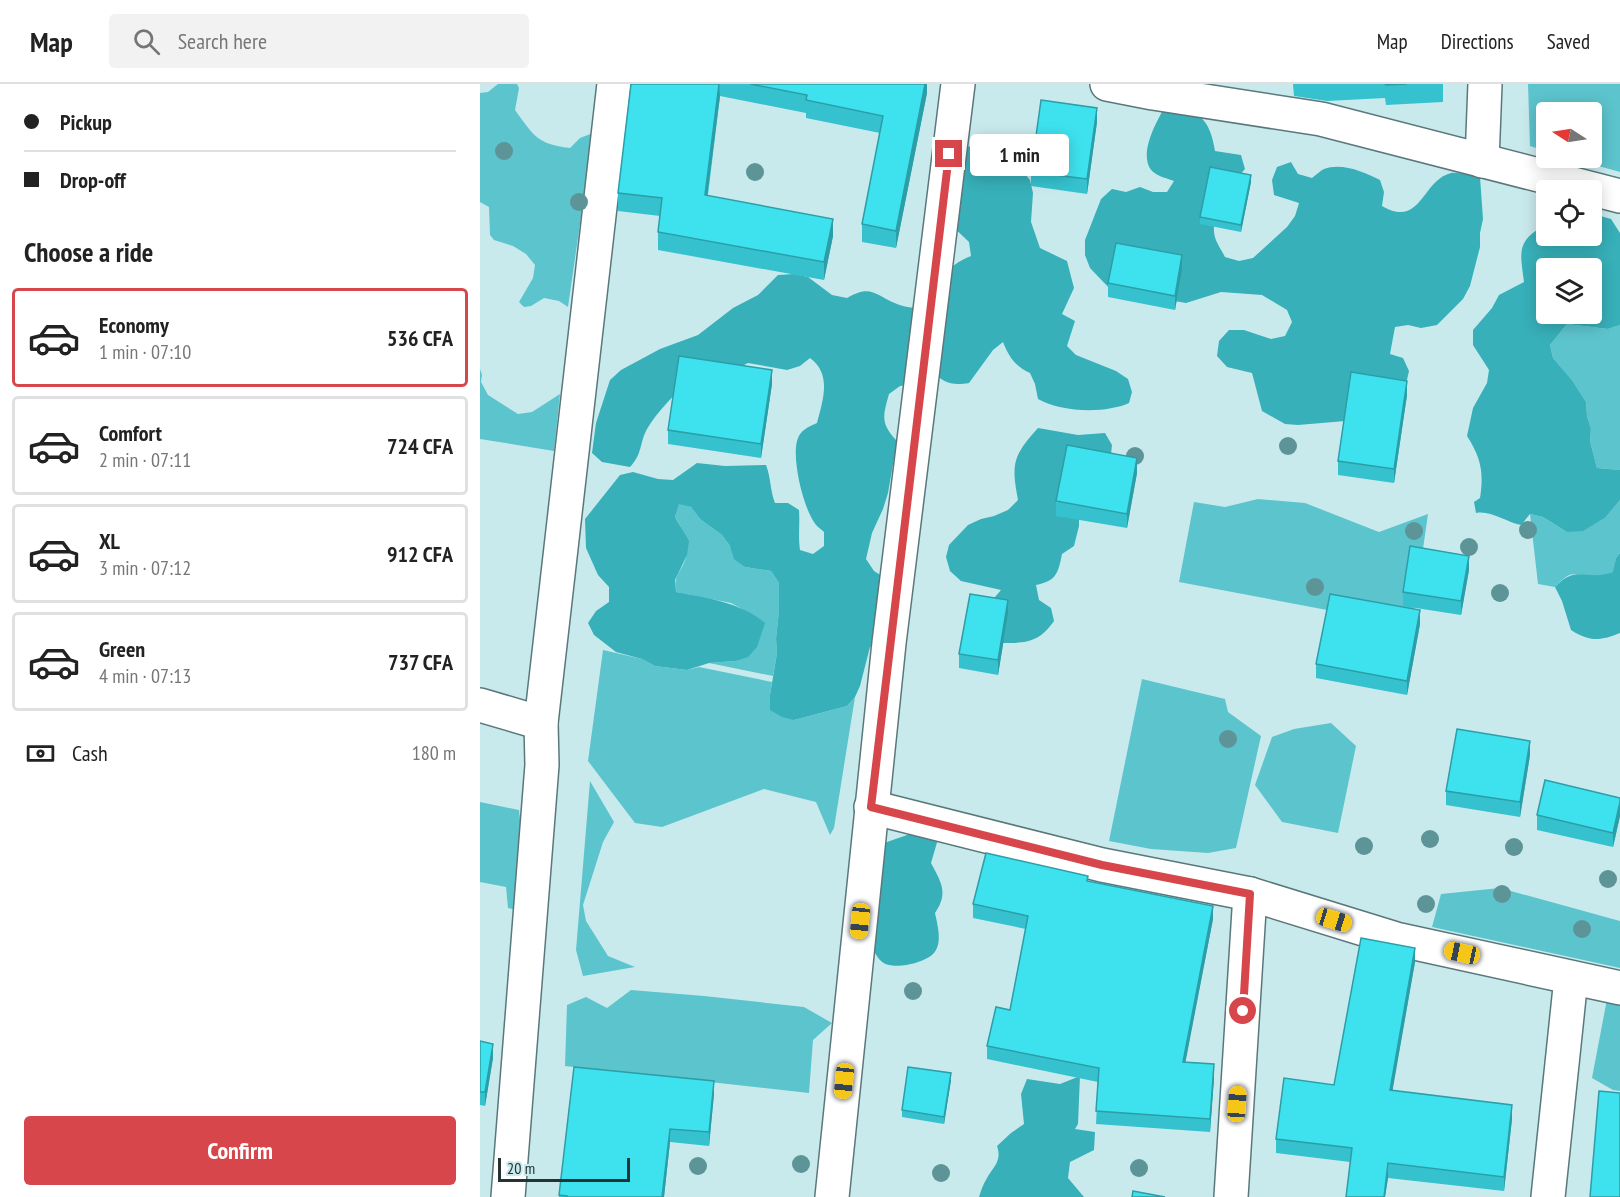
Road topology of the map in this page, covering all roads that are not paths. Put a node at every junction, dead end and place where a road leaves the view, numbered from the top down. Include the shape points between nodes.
1 (614, 84) edge
2 (958, 84) edge
3 (1107, 84) edge
4 (1485, 84) edge
5 (1153, 89) edge
6 (1482, 161) junction
7 (1620, 196) edge
8 (480, 705) edge
9 (541, 723) junction
10 (871, 807) junction
11 (1250, 894) junction
12 (1572, 978) junction
13 (1620, 988) edge
14 (508, 1197) edge
15 (832, 1197) edge
16 (1231, 1197) edge
17 (1548, 1197) edge

1 - 9 street
2 - 10 street
3 - 5 street
4 - 6 street
5 - 6 street via 1321,119
6 - 7 street
8 - 9 street
9 - 14 street via 542,765
10 - 11 street via 1102,865
10 - 15 street
11 - 12 street via 1396,939
11 - 16 street
12 - 13 street
12 - 17 street

